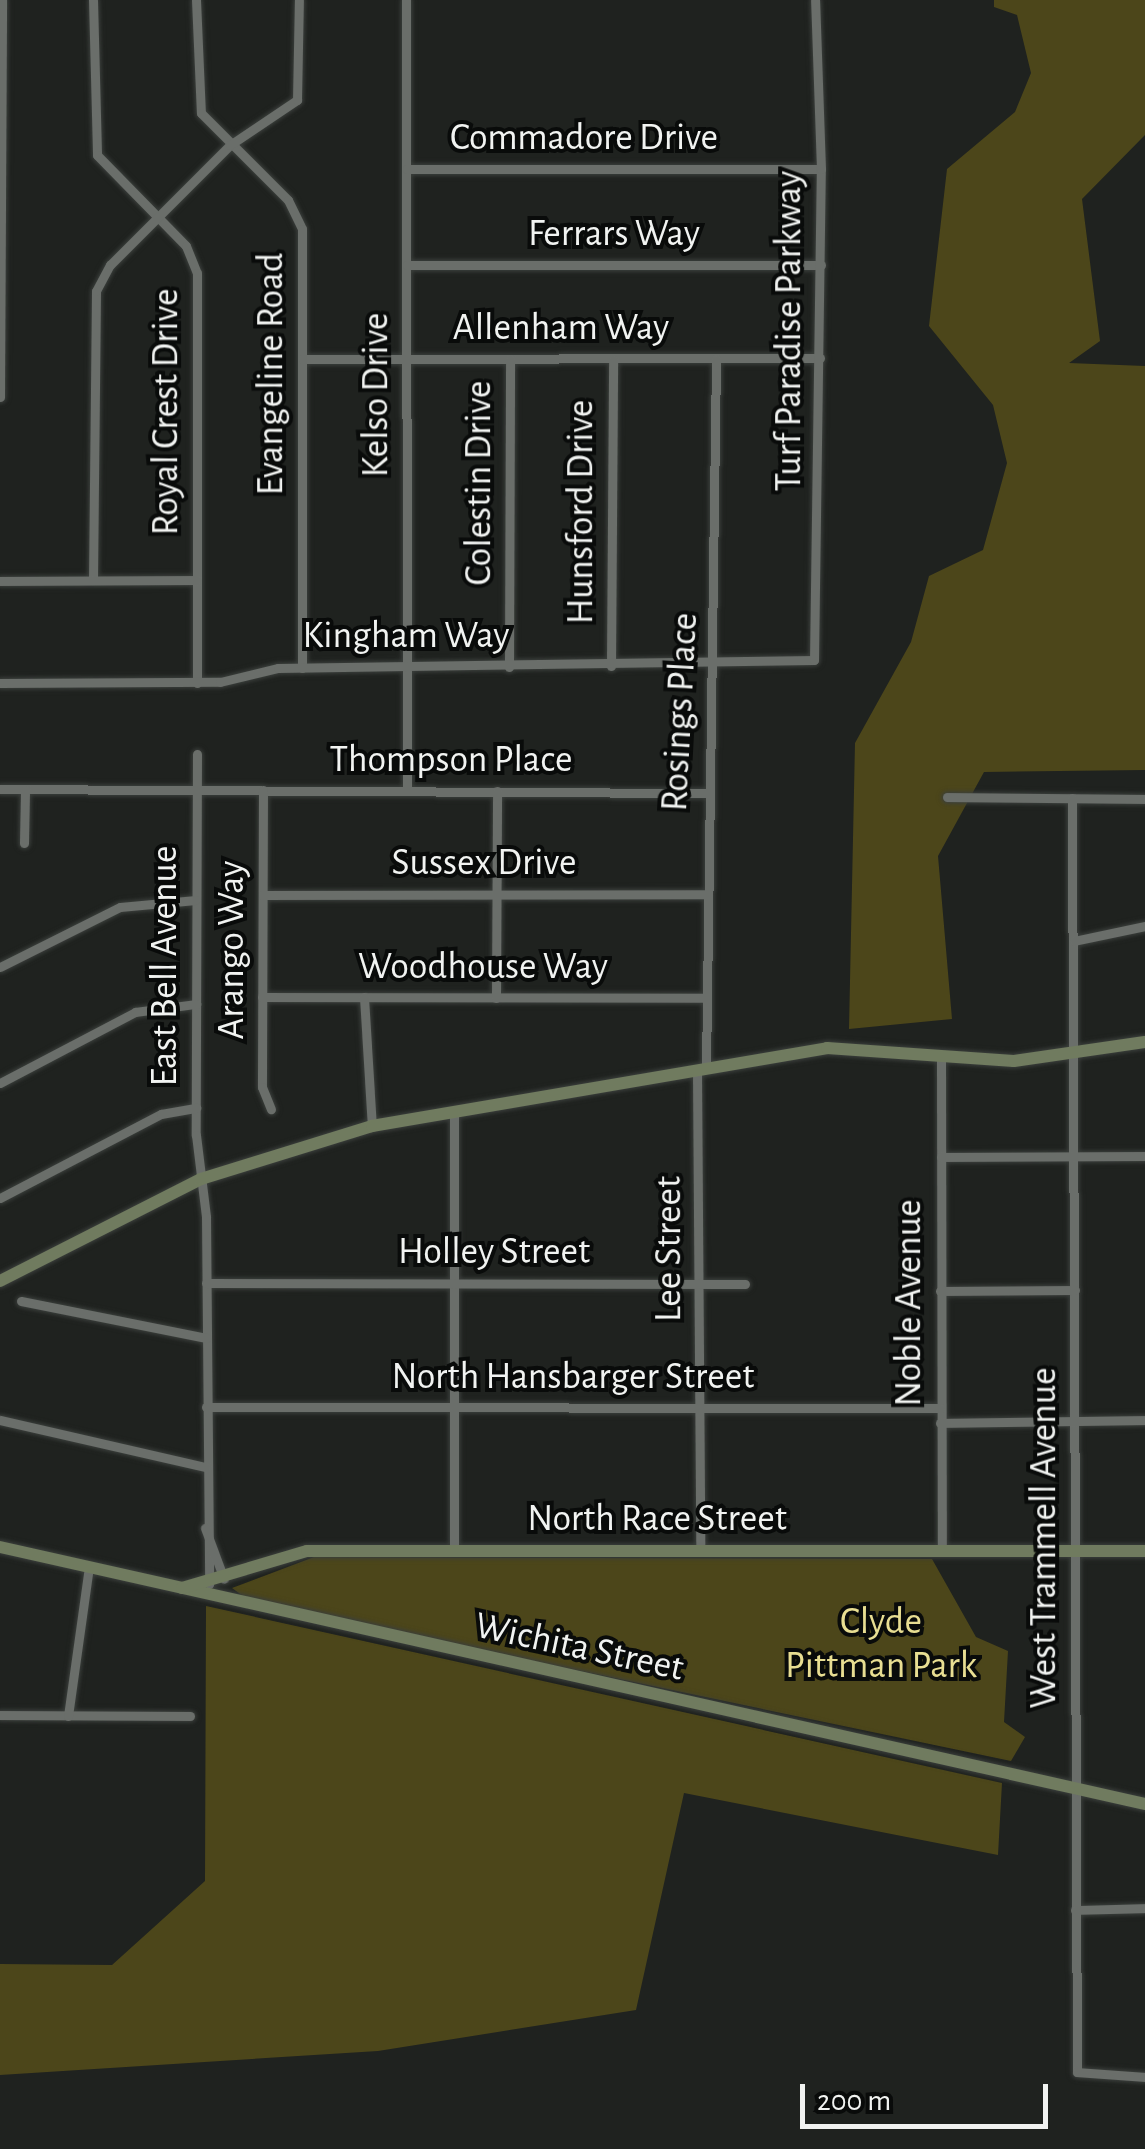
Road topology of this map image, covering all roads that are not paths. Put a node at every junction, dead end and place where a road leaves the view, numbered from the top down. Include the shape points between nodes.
1 (2, 0) edge
2 (93, 0) edge
3 (196, 0) edge
4 (299, 0) edge
5 (406, 0) edge
6 (815, 0) edge
7 (230, 145) junction
8 (407, 169) junction
9 (821, 169) junction
10 (157, 217) junction
11 (407, 265) junction
12 (820, 265) junction
13 (820, 358) junction
14 (303, 359) junction
15 (510, 359) junction
16 (613, 359) junction
17 (716, 359) junction
18 (407, 360) junction
19 (0, 397) edge
20 (93, 580) junction
21 (197, 580) junction
22 (0, 581) edge
23 (814, 660) joint
24 (509, 666) junction
25 (611, 666) junction
26 (716, 666) junction
27 (408, 667) junction
28 (302, 668) junction
29 (0, 683) edge
30 (197, 683) junction
31 (196, 754) dead end
32 (0, 789) edge
33 (25, 789) junction
34 (196, 789) junction
35 (263, 790) junction
36 (407, 790) junction
37 (497, 791) junction
38 (705, 793) junction
39 (947, 797) dead end
40 (1072, 798) junction
41 (1145, 799) edge
42 (24, 844) dead end
43 (497, 894) junction
44 (705, 894) junction
45 (263, 895) junction
46 (196, 900) junction
47 (1145, 926) edge
48 (1074, 941) junction
49 (0, 967) edge
50 (262, 997) junction
51 (364, 998) junction
52 (496, 998) junction
53 (704, 998) junction
54 (196, 1004) junction
55 (1145, 1042) edge
56 (1073, 1054) junction
57 (941, 1056) junction
58 (702, 1069) junction
59 (0, 1083) edge
60 (196, 1108) junction
61 (270, 1109) dead end
62 (454, 1111) junction
63 (372, 1126) junction
64 (1074, 1156) junction
65 (1145, 1156) edge
66 (941, 1157) junction
67 (201, 1178) junction
68 (0, 1198) edge
69 (0, 1281) edge
70 (206, 1282) junction
71 (452, 1282) junction
72 (700, 1284) junction
73 (745, 1284) dead end
74 (1075, 1290) junction
75 (940, 1291) junction
76 (20, 1300) dead end
77 (206, 1338) junction
78 (206, 1407) junction
79 (453, 1408) junction
80 (700, 1408) junction
81 (940, 1408) junction
82 (1075, 1419) junction
83 (0, 1420) edge
84 (1145, 1420) edge
85 (940, 1423) junction
86 (206, 1467) junction
87 (204, 1526) junction
88 (0, 1547) edge
89 (454, 1549) junction
90 (700, 1549) junction
91 (1074, 1550) junction
92 (942, 1551) junction
93 (1145, 1551) edge
94 (89, 1568) junction
95 (224, 1579) junction
96 (210, 1584) junction
97 (174, 1590) junction
98 (223, 1602) junction
99 (255, 1608) junction
100 (0, 1715) edge
101 (68, 1716) junction
102 (190, 1716) dead end
103 (1074, 1789) junction
104 (1145, 1804) edge
105 (1145, 1908) edge
106 (1076, 1910) junction
107 (1145, 2077) edge

1 - 19 street
2 - 10 street, Royal Crest Drive via 94,145
3 - 7 street, Evangeline Road via 196,100
4 - 7 street via 298,100
5 - 8 street, Kelso Drive
6 - 9 street, Turf Paradise Parkway
7 - 10 street
7 - 14 street, Evangeline Road via 299,218
8 - 9 street, Commadore Drive
8 - 11 street, Kelso Drive
9 - 12 street, Turf Paradise Parkway
10 - 20 street via 110,264 96,291
10 - 21 street, Royal Crest Drive via 186,246 197,273
11 - 12 street, Ferrars Way
11 - 18 street, Kelso Drive
12 - 13 street, Turf Paradise Parkway
13 - 17 street, Allenham Way
13 - 23 street, Turf Paradise Parkway
14 - 18 street, Allenham Way
14 - 28 street, Evangeline Road
15 - 16 street, Allenham Way
15 - 18 street, Allenham Way
15 - 24 street, Colestin Drive
16 - 17 street, Allenham Way
16 - 25 street, Hunsford Drive
17 - 26 street, Rosings Place
18 - 27 street, Kelso Drive
20 - 21 street
20 - 22 street
21 - 30 street, Royal Crest Drive
23 - 26 street, Kingham Way
24 - 25 street, Kingham Way
24 - 27 street, Kingham Way
25 - 26 street, Kingham Way
26 - 38 street, Rosings Place via 716,744
27 - 28 street, Kingham Way
27 - 36 street, Kelso Drive
28 - 30 street, Kingham Way
29 - 30 street, Kingham Way
31 - 34 street, East Bell Avenue
32 - 33 street, Thompson Place
33 - 34 street, Thompson Place
33 - 42 street
34 - 35 street, Thompson Place
34 - 46 street, East Bell Avenue
35 - 36 street, Thompson Place
35 - 45 street, Arango Way
36 - 37 street, Thompson Place
37 - 38 street, Thompson Place
37 - 43 street
38 - 44 street, Rosings Place
39 - 40 street
40 - 41 street
40 - 48 street, West Trammell Avenue
43 - 44 street, Sussex Drive
43 - 45 street, Sussex Drive
43 - 52 street
44 - 53 street, Rosings Place
45 - 50 street, Arango Way
46 - 49 street via 120,908
46 - 54 street, East Bell Avenue
47 - 48 street
48 - 56 street, West Trammell Avenue
50 - 51 street, Woodhouse Way
50 - 61 street, Arango Way via 262,1087
51 - 52 street, Woodhouse Way
51 - 63 street
52 - 53 street, Woodhouse Way
53 - 58 street, Rosings Place
54 - 59 street via 135,1012
54 - 60 street, East Bell Avenue
55 - 56 street
56 - 57 street via 1014,1061
56 - 64 street, West Trammell Avenue
57 - 58 street via 851,1046
57 - 66 street, Noble Avenue
58 - 62 street
58 - 72 street, Lee Street
60 - 67 street, East Bell Avenue
60 - 68 street via 162,1114
62 - 63 street
62 - 71 street
63 - 67 street
64 - 65 street
64 - 66 street
64 - 74 street, West Trammell Avenue
66 - 75 street, Noble Avenue
67 - 69 street
67 - 70 street, East Bell Avenue
70 - 71 street, Holley Street
70 - 77 street, East Bell Avenue
71 - 72 street, Holley Street
71 - 79 street
72 - 73 street, Holley Street
72 - 80 street, Lee Street
74 - 75 street
74 - 82 street, West Trammell Avenue
75 - 81 street, Noble Avenue
76 - 77 street
77 - 78 street, East Bell Avenue
78 - 79 street, North Hansbarger Street
78 - 86 street, East Bell Avenue
79 - 80 street, North Hansbarger Street
79 - 89 street
80 - 81 street, North Hansbarger Street
80 - 90 street, Lee Street
81 - 85 street, Noble Avenue
82 - 84 street
82 - 85 street
82 - 91 street, West Trammell Avenue
83 - 86 street
85 - 92 street, Noble Avenue
86 - 87 street, East Bell Avenue
87 - 95 street
87 - 96 street
88 - 94 street, Wichita Street
89 - 90 street, North Race Street
89 - 95 street, North Race Street via 307,1551
90 - 92 street, North Race Street
91 - 92 street, North Race Street
91 - 93 street, North Race Street
91 - 103 street, West Trammell Avenue
94 - 97 street, Wichita Street
94 - 101 street
95 - 96 street, North Race Street
95 - 99 street via 227,1590
96 - 97 street, North Race Street
96 - 98 street
97 - 98 street, Wichita Street
98 - 99 street, Wichita Street
99 - 103 street, Wichita Street
100 - 101 street
101 - 102 street
103 - 104 street, Wichita Street
103 - 106 street, West Trammell Avenue
105 - 106 street
106 - 107 street, West Trammell Avenue via 1078,2076

